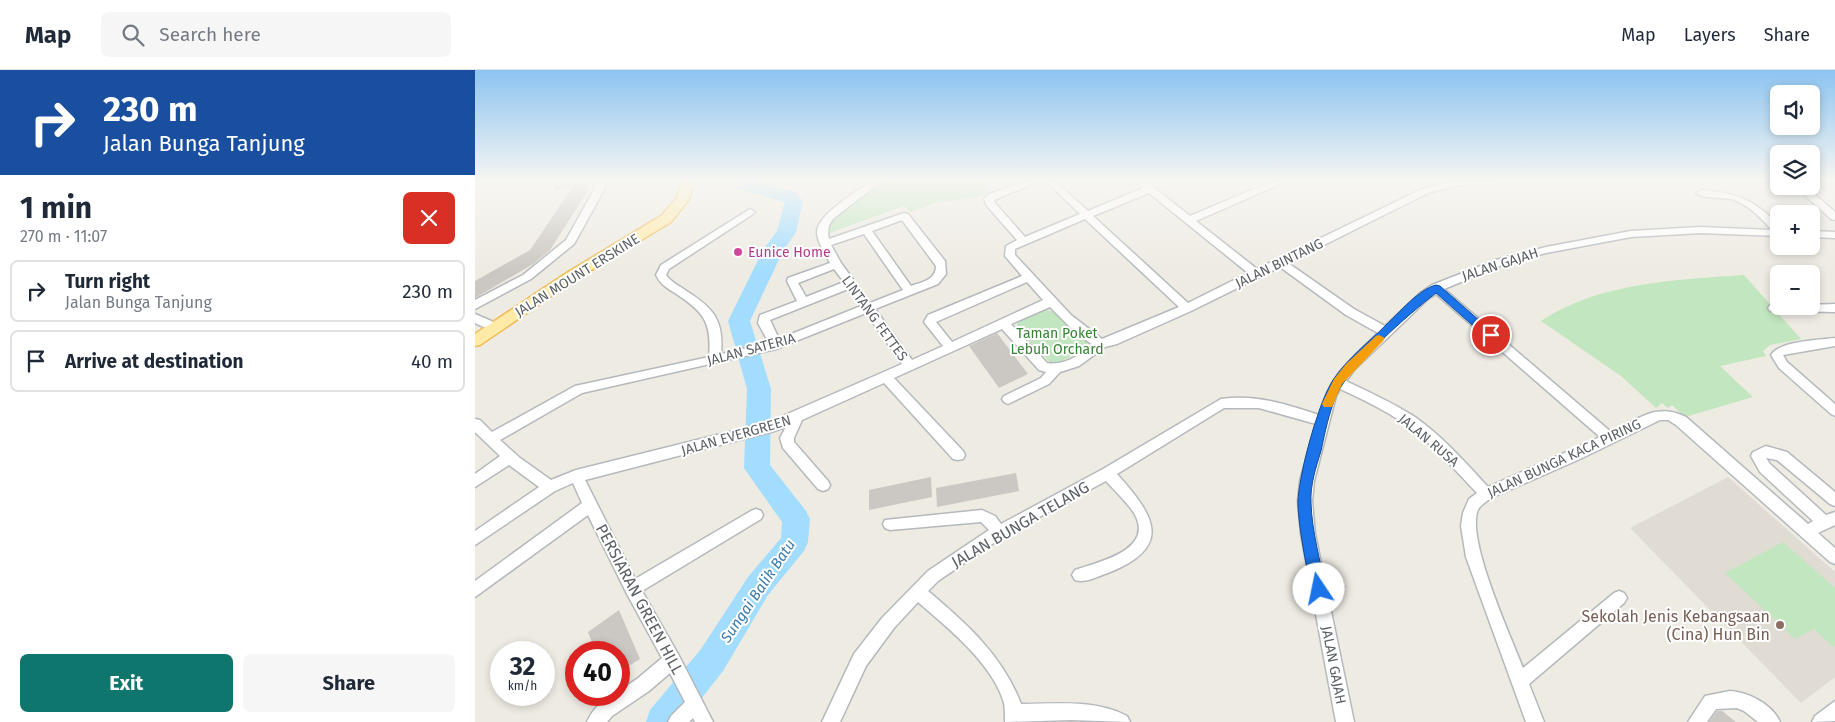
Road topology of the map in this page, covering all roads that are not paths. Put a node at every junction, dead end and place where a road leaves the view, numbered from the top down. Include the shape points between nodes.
1 (588, 210) edge
2 (674, 210) edge
3 (837, 210) edge
4 (996, 210) edge
5 (1083, 210) edge
6 (1096, 210) edge
7 (1177, 210) edge
8 (1211, 210) edge
9 (1384, 210) edge
10 (1759, 210) edge
11 (749, 212) dead end
12 (1087, 214) junction
13 (1189, 220) junction
14 (1770, 222) edge
15 (866, 229) junction
16 (1770, 232) edge
17 (1820, 234) edge
18 (1835, 235) edge
19 (1023, 241) junction
20 (825, 244) junction
21 (1280, 262) junction
22 (836, 264) junction
23 (1257, 274) junction
24 (1030, 277) junction
25 (850, 284) junction
26 (1436, 288) junction
27 (910, 292) junction
28 (1052, 301) junction
29 (803, 302) junction
30 (475, 305) edge
31 (1187, 308) junction
32 (1820, 308) edge
33 (1835, 308) edge
34 (868, 309) junction
35 (475, 318) edge
36 (1003, 323) junction
37 (494, 328) junction
38 (1386, 332) junction
39 (475, 341) edge
40 (1835, 342) edge
41 (1101, 344) junction
42 (776, 346) junction
43 (950, 347) junction
44 (715, 360) junction
45 (910, 366) junction
46 (1056, 369) junction
47 (886, 377) junction
48 (1338, 382) junction
49 (1008, 399) dead end
50 (1835, 411) edge
51 (797, 417) junction
52 (1322, 421) junction
53 (475, 424) edge
54 (1610, 438) junction
55 (491, 439) junction
56 (957, 455) dead end
57 (510, 458) junction
58 (1108, 473) junction
59 (576, 476) junction
60 (475, 481) edge
61 (823, 485) dead end
62 (550, 487) junction
63 (1486, 494) junction
64 (1835, 500) edge
65 (591, 505) junction
66 (756, 515) dead end
67 (1830, 520) edge
68 (890, 524) dead end
69 (1807, 530) junction
70 (999, 532) junction
71 (475, 539) edge
72 (1835, 557) edge
73 (1080, 575) dead end
74 (632, 589) junction
75 (475, 590) edge
76 (918, 592) junction
77 (1619, 598) dead end
78 (675, 665) junction
79 (1519, 682) junction
80 (692, 700) junction
81 (1835, 710) edge
82 (1015, 718) edge
83 (595, 722) edge
84 (677, 722) edge
85 (704, 722) edge
86 (831, 722) edge
87 (1121, 722) edge
88 (1345, 722) edge
89 (1535, 722) edge
90 (1697, 722) edge
91 (1771, 722) edge
92 (1821, 722) edge

1 - 30 street via 571,242 527,277
2 - 37 main road, JALAN MOUNT ERSKINE via 666,219
3 - 20 street via 830,216 822,232
4 - 19 street
5 - 12 street
6 - 12 street
7 - 13 street
8 - 13 street
9 - 21 street, JALAN BINTANG
10 - 14 street
11 - 44 street via 665,267 661,275 663,281 697,302 715,322
12 - 19 street
12 - 31 street
13 - 23 street
15 - 20 street
15 - 27 street
15 - 27 street, JALAN SATERIA via 904,216 941,263 941,276
16 - 26 street, JALAN GAJAH via 1700,230 1614,236 1500,262
17 - 18 street
19 - 24 street via 1010,248 1010,256
20 - 22 street, LINTANG FETTES
21 - 23 street, JALAN BINTANG
21 - 38 street via 1334,302
22 - 25 street, LINTANG FETTES
22 - 29 street via 792,280
23 - 31 street, JALAN BINTANG
24 - 28 street
24 - 43 street via 932,318 930,322
25 - 29 street
25 - 34 street, LINTANG FETTES
26 - 38 street, JALAN GAJAH
26 - 54 street
27 - 34 street, JALAN SATERIA
28 - 36 street, JALAN EVERGREEN
28 - 41 street via 1088,336
29 - 42 street via 764,318
31 - 41 street, JALAN BINTANG
32 - 33 street
34 - 42 street, JALAN SATERIA
34 - 45 street, LINTANG FETTES
35 - 37 street
36 - 43 street, JALAN EVERGREEN
36 - 46 street via 1043,367
37 - 39 main road, JALAN MOUNT ERSKINE
38 - 48 street, JALAN GAJAH
40 - 50 street via 1783,350 1777,355
41 - 46 street, JALAN BINTANG
42 - 44 street, JALAN SATERIA
43 - 45 street, JALAN EVERGREEN
44 - 55 street, JALAN SATERIA via 579,389
45 - 47 street, JALAN EVERGREEN
46 - 49 street, JALAN BINTANG via 1045,381
47 - 51 street, JALAN EVERGREEN
47 - 56 street
48 - 52 street, JALAN GAJAH
48 - 63 street, JALAN RUSA via 1410,421 1454,459
51 - 59 street, JALAN EVERGREEN via 771,427
51 - 61 street via 787,438 788,444
52 - 58 street, JALAN BUNGA TELANG via 1251,401 1221,404
52 - 88 street, JALAN GAJAH via 1305,501 1308,534
53 - 55 street
54 - 63 street, JALAN BUNGA KACA PIRING
54 - 69 street, JALAN BUNGA KACA PIRING via 1658,415 1670,415
55 - 57 street
57 - 60 street
57 - 62 street
58 - 70 street, JALAN BUNGA TELANG
58 - 73 street via 1142,514 1146,538 1141,547 1124,559
59 - 62 street, JALAN EVERGREEN
59 - 65 street, PERSIARAN GREEN HILL
62 - 71 street, JALAN EVERGREEN
63 - 79 street, JALAN BUNGA KACA PIRING via 1474,503 1469,513 1473,557
64 - 67 street via 1782,456 1766,451 1758,456 1765,468
65 - 74 street, PERSIARAN GREEN HILL
65 - 75 street
66 - 74 street
67 - 69 street
68 - 70 street via 982,516 990,520
69 - 72 street, JALAN BUNGA KACA PIRING
70 - 76 street, JALAN BUNGA TELANG via 954,560
74 - 78 street, PERSIARAN GREEN HILL
76 - 82 street via 997,671 1008,691
76 - 86 street, JALAN BUNGA TELANG via 888,623 860,660
77 - 79 street
78 - 80 street, PERSIARAN GREEN HILL
78 - 83 street via 606,710
79 - 89 street, JALAN BUNGA KACA PIRING
80 - 84 street
80 - 85 street, PERSIARAN GREEN HILL
81 - 92 street
82 - 87 street via 1100,713
90 - 91 street via 1711,702 1729,697 1753,705

